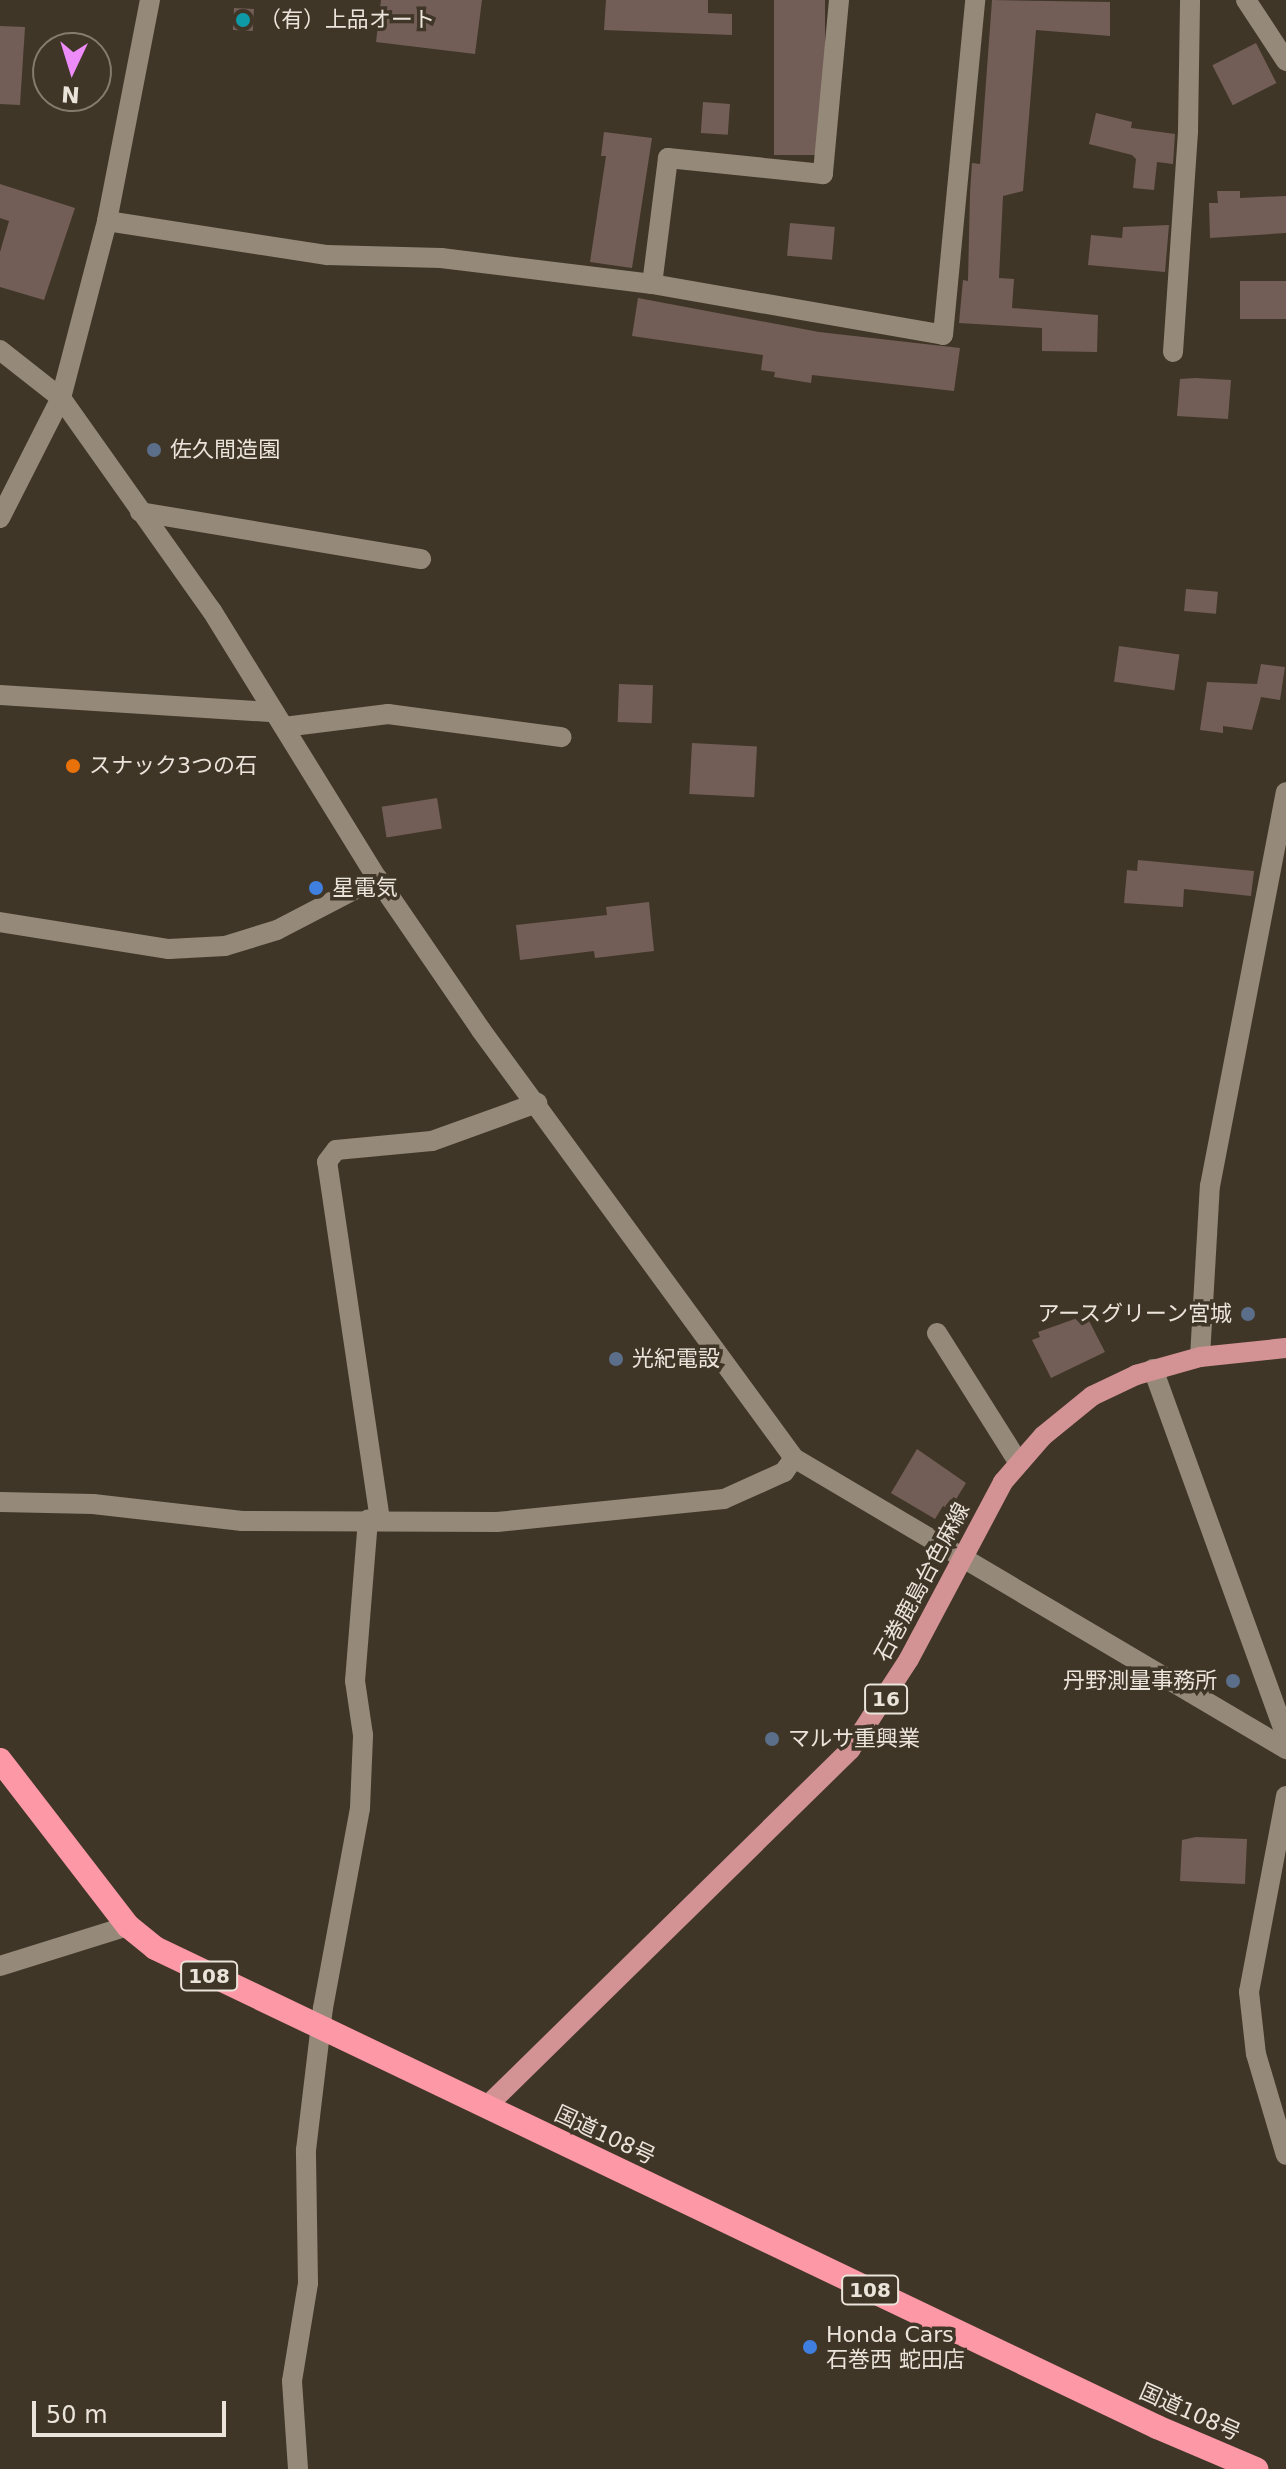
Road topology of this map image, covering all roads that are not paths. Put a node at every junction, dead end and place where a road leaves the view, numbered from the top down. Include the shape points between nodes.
1 (150, 0) edge
2 (839, 0) edge
3 (975, 0) edge
4 (1190, 0) edge
5 (1246, 0) edge
6 (1286, 61) edge
7 (107, 221) junction
8 (652, 284) junction
9 (0, 350) edge
10 (1173, 352) dead end
11 (61, 398) junction
12 (140, 512) junction
13 (0, 518) edge
14 (421, 559) dead end
15 (0, 695) edge
16 (279, 719) junction
17 (561, 737) dead end
18 (1286, 792) edge
19 (377, 878) junction
20 (0, 922) edge
21 (537, 1103) junction
22 (937, 1333) dead end
23 (1286, 1348) edge
24 (1200, 1357) junction
25 (1153, 1369) junction
26 (794, 1458) junction
27 (1019, 1463) junction
28 (0, 1502) edge
29 (374, 1520) junction
30 (963, 1554) junction
31 (1286, 1736) edge
32 (1286, 1749) edge
33 (0, 1760) edge
34 (1286, 1796) edge
35 (128, 1926) junction
36 (0, 1966) edge
37 (320, 2028) junction
38 (486, 2107) junction
39 (1286, 2155) edge
40 (298, 2469) edge
41 (1256, 2469) edge

1 - 7 street
2 - 8 street via 823,174 668,158
3 - 8 street via 943,335
4 - 10 street via 1188,131
5 - 6 street
7 - 8 street via 327,255 441,258
7 - 11 street
9 - 11 street
11 - 12 street
11 - 13 street
12 - 14 street
12 - 16 street via 212,611
15 - 16 street
16 - 17 street via 388,714
16 - 19 street
18 - 24 street via 1210,1186
19 - 20 street via 277,930 225,946 169,949
19 - 21 street
21 - 26 street
21 - 29 street via 432,1141 336,1150 327,1162
22 - 27 street
23 - 24 main road, 石巻鹿島台色麻線 / 16
24 - 25 main road, 石巻鹿島台色麻線 / 16
25 - 27 main road, 石巻鹿島台色麻線 / 16 via 1092,1396
25 - 31 street
26 - 29 street via 784,1472 724,1499 497,1522
26 - 30 street
27 - 30 main road, 石巻鹿島台色麻線 / 16
28 - 29 street via 93,1504 242,1521
29 - 37 street via 355,1681 363,1735 360,1808
30 - 32 street
30 - 38 main road, 石巻鹿島台色麻線 / 16 via 909,1659 850,1750
33 - 35 highway, 国道108号 / 108
34 - 39 street via 1249,1992 1256,2054
35 - 36 street
35 - 37 highway, 国道108号 / 108 via 182,1963
37 - 38 highway, 国道108号 / 108
37 - 40 street via 306,2150 308,2283 292,2381
38 - 41 highway, 国道108号 / 108

